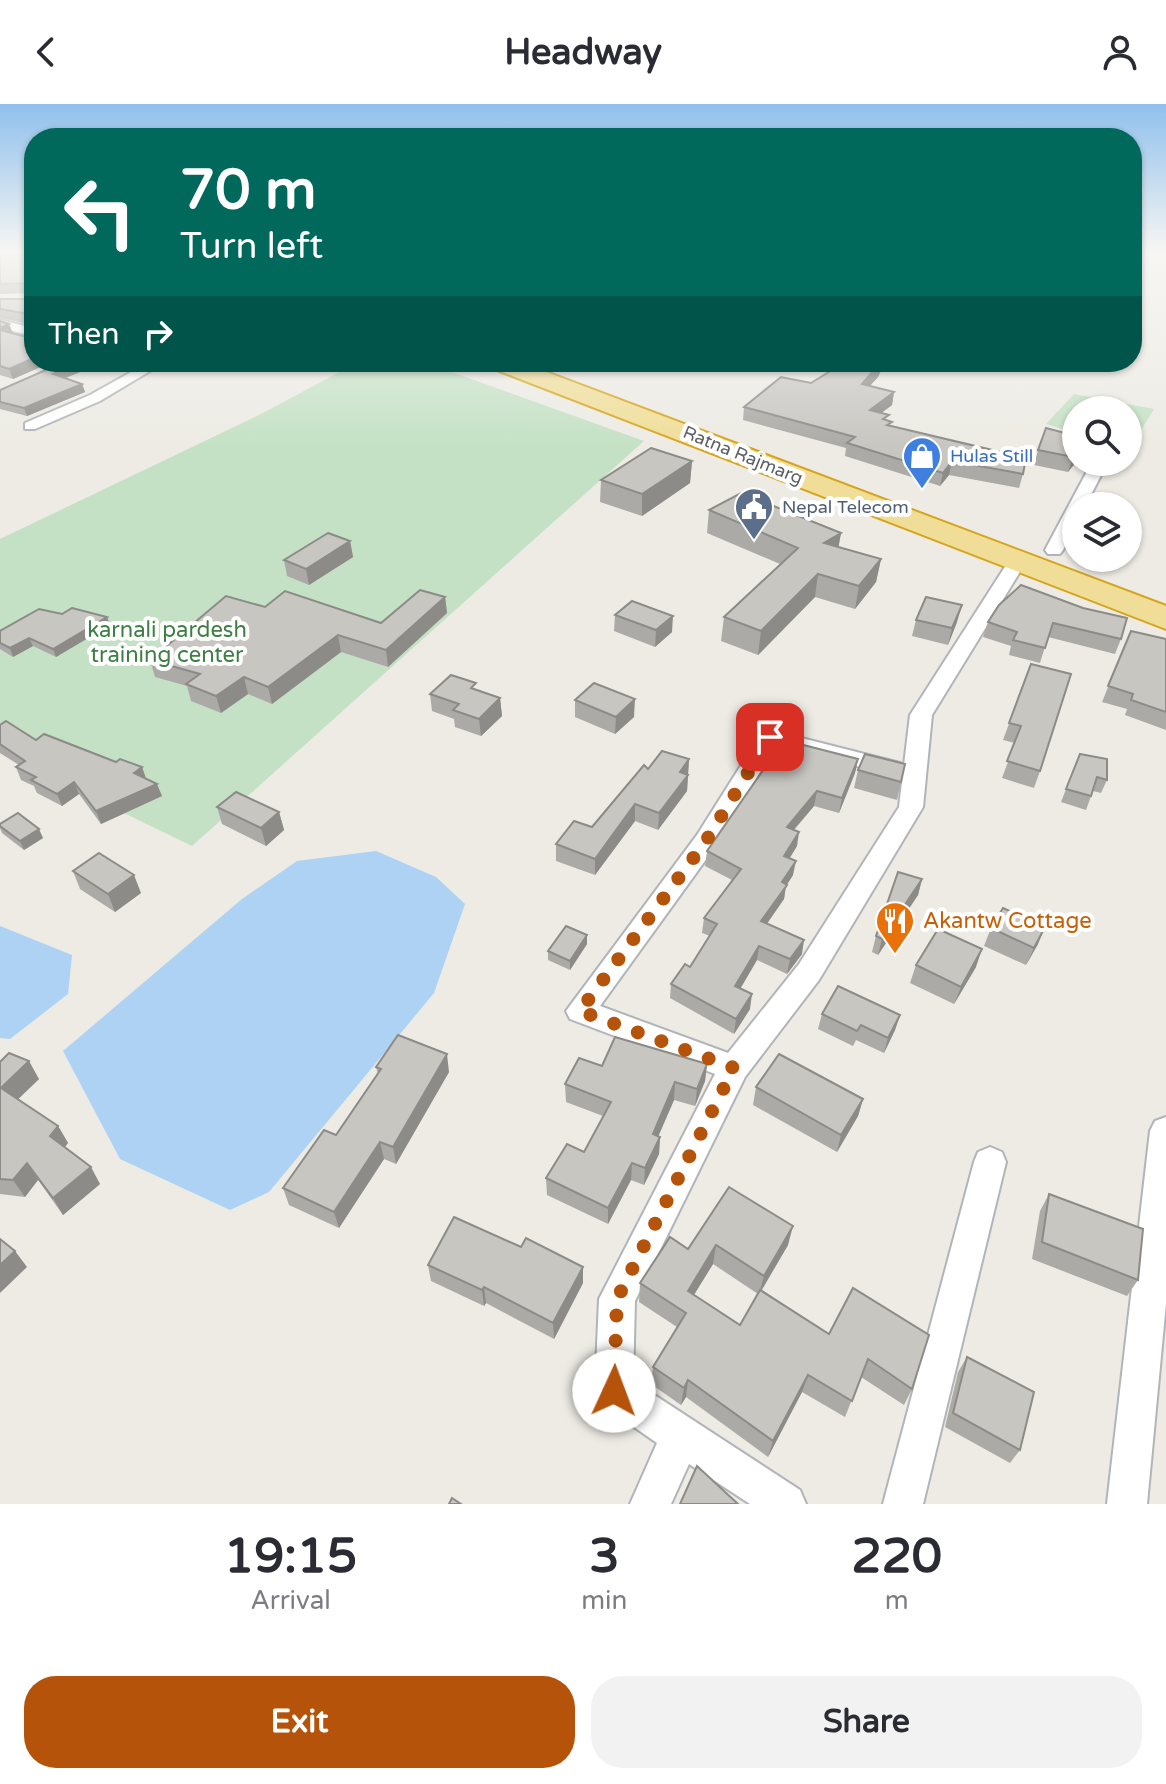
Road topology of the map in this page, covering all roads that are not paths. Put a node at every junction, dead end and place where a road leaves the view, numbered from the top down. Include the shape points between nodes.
1 (0, 324) edge
2 (24, 330) edge
3 (141, 372) edge
4 (524, 372) edge
5 (569, 372) edge
6 (30, 426) dead end
7 (1093, 476) edge
8 (1054, 550) junction
9 (1017, 562) junction
10 (1166, 591) edge
11 (1166, 618) edge
12 (917, 775) junction
13 (734, 1068) junction
14 (1166, 1131) edge
15 (990, 1162) dead end
16 (681, 1436) junction
17 (650, 1504) edge
18 (786, 1504) edge
19 (903, 1504) edge
20 (1127, 1504) edge

1 - 2 street
3 - 6 street
4 - 9 highway, Ratna Rajmarg
5 - 8 highway, Ratna Rajmarg
7 - 8 street
8 - 10 highway, Ratna Rajmarg
9 - 11 highway, Ratna Rajmarg
9 - 12 street via 921,715
12 - 13 street via 911,807 814,965
12 - 13 street via 770,737 706,841 580,1011
13 - 16 street via 617,1299 614,1391
14 - 20 street
15 - 19 street
16 - 17 street
16 - 18 street

